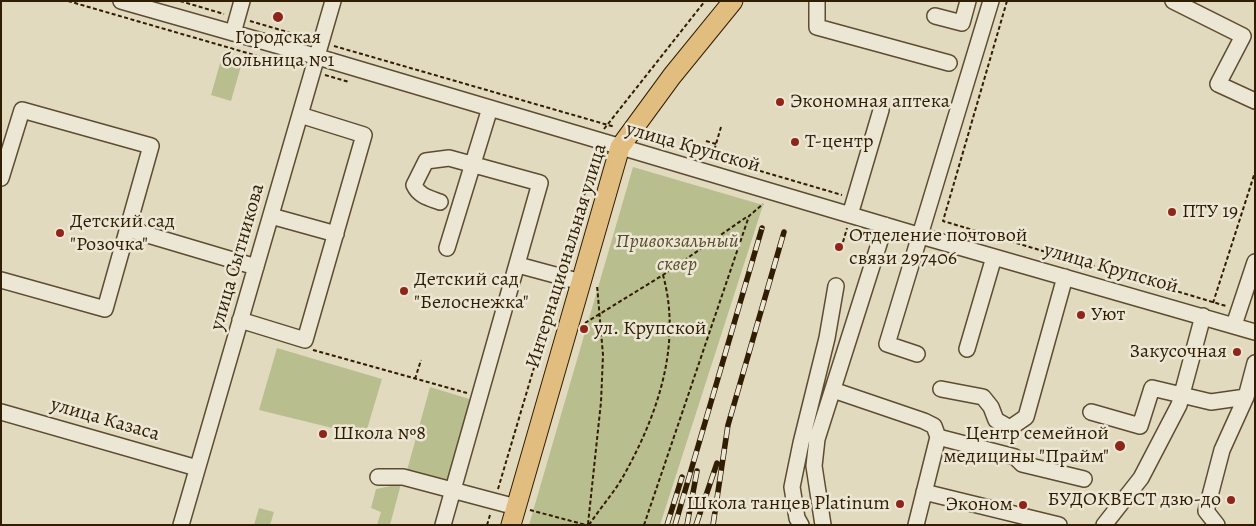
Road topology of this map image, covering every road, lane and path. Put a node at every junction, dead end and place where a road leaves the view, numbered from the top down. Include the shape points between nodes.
1 (68, 1) edge
2 (121, 1) edge
3 (242, 1) edge
4 (333, 1) edge
5 (732, 1) edge
6 (817, 1) edge
7 (968, 1) edge
8 (992, 1) edge
9 (1007, 1) edge
10 (1174, 1) edge
11 (935, 16) dead end
12 (233, 33) junction
13 (318, 57) junction
14 (949, 63) dead end
15 (313, 71) junction
16 (352, 83) dead end
17 (1255, 101) edge
18 (490, 108) junction
19 (881, 110) dead end
20 (300, 116) junction
21 (721, 127) dead end
22 (706, 141) dead end
23 (716, 144) junction
24 (590, 153) dead end
25 (618, 154) junction
26 (473, 164) junction
27 (1255, 172) edge
28 (1, 178) edge
29 (854, 198) junction
30 (440, 202) dead end
31 (765, 202) dead end
32 (271, 216) junction
33 (749, 216) junction
34 (849, 220) junction
35 (885, 225) junction
36 (128, 229) junction
37 (336, 234) junction
38 (921, 236) junction
39 (843, 242) dead end
40 (447, 248) dead end
41 (994, 257) junction
42 (1255, 262) edge
43 (518, 265) junction
44 (256, 267) junction
45 (663, 275) junction
46 (1065, 276) junction
47 (1, 280) edge
48 (589, 280) junction
49 (836, 286) dead end
50 (1213, 302) junction
51 (1239, 310) junction
52 (600, 315) junction
53 (1206, 317) junction
54 (240, 320) junction
55 (583, 324) dead end
56 (1234, 325) junction
57 (1255, 332) edge
58 (305, 348) dead end
59 (967, 349) dead end
60 (917, 354) dead end
61 (421, 360) dead end
62 (1255, 363) edge
63 (415, 379) junction
64 (941, 388) dead end
65 (833, 390) junction
66 (1181, 395) junction
67 (480, 397) junction
68 (1246, 397) junction
69 (1, 412) edge
70 (1091, 412) dead end
71 (938, 437) junction
72 (198, 468) junction
73 (378, 477) dead end
74 (1084, 479) dead end
75 (453, 489) junction
76 (924, 492) junction
77 (519, 514) edge
78 (1002, 518) edge
79 (1053, 524) edge
80 (181, 525) edge
81 (443, 525) edge
82 (587, 525) edge
83 (644, 525) edge
84 (801, 525) edge
85 (823, 525) edge
86 (916, 525) edge
87 (1104, 525) edge
88 (1217, 525) edge

1 - 15 path
2 - 12 street, улица Крупской
3 - 12 street
4 - 13 street, улица Сытникова
5 - 25 main road, Интернациональная улица via 672,76
6 - 14 street via 817,27
7 - 11 street via 962,23
8 - 38 street
9 - 50 path via 944,221
10 - 17 street via 1243,36 1218,84
12 - 13 street, улица Крупской
13 - 15 street, улица Сытникова
13 - 18 street, улица Крупской
15 - 16 path
15 - 20 street, улица Сытникова
18 - 25 street, улица Крупской
18 - 26 street
19 - 29 street
20 - 32 street, улица Сытникова
20 - 37 street via 364,135
21 - 23 path
22 - 23 path
23 - 29 path via 714,155 719,159
24 - 25 path
25 - 34 street, улица Крупской
25 - 48 main road, Интернациональная улица
26 - 30 street via 449,158 426,161 414,185 425,197
26 - 40 street
26 - 43 street via 540,183
27 - 50 path
28 - 36 street via 22,110 151,146
29 - 34 street
31 - 33 path
32 - 37 street
32 - 44 street, улица Сытникова
33 - 45 path
33 - 83 path
34 - 35 street, улица Крупской
34 - 39 path
35 - 38 street, улица Крупской
35 - 65 street
36 - 44 street
36 - 47 street via 105,309
37 - 54 street via 305,340
38 - 41 street, улица Крупской
38 - 60 street via 887,344
41 - 46 street, улица Крупской
41 - 59 street
42 - 51 street
43 - 48 street
43 - 67 street
44 - 54 street, улица Сытникова
45 - 52 path
45 - 82 path via 670,298 672,323 665,378 624,475
46 - 53 street, улица Крупской
46 - 64 street via 1026,417 1010,428 996,420 983,398
48 - 52 path
48 - 77 main road, Интернациональная улица
49 - 84 street via 792,487
50 - 51 path
50 - 53 path
51 - 56 street
52 - 55 path
52 - 82 path via 603,355 601,402
53 - 56 street, улица Крупской
53 - 66 street
54 - 72 street, улица Сытникова
56 - 57 street, улица Крупской
58 - 63 path
61 - 63 path
62 - 68 street
63 - 67 path
65 - 71 street via 924,420 934,426
65 - 85 street via 817,439 814,466
66 - 68 street via 1211,402
66 - 70 street via 1152,388 1140,426
66 - 87 street via 1141,478
67 - 75 street
68 - 88 street via 1222,450 1206,511
69 - 72 street, улица Казаса
71 - 74 street via 1015,457 1022,464
71 - 76 street
72 - 80 street, улица Сытникова
73 - 75 street via 403,476
75 - 77 street
75 - 81 street
76 - 78 street
76 - 86 street
77 - 82 path
78 - 79 street

